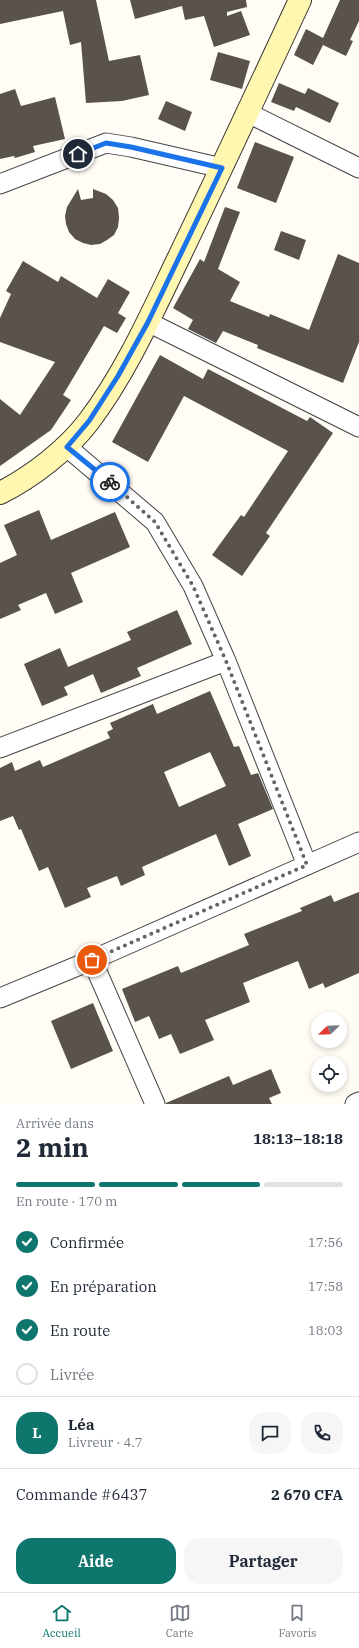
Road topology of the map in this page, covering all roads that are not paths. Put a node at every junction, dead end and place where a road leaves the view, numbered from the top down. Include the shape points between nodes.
1 (300, 0) edge
2 (248, 113) junction
3 (222, 168) junction
4 (359, 168) edge
5 (0, 184) edge
6 (148, 322) junction
7 (359, 427) edge
8 (67, 447) junction
9 (0, 493) edge
10 (226, 661) junction
11 (0, 748) edge
12 (359, 842) edge
13 (307, 865) junction
14 (92, 960) junction
15 (0, 998) edge
16 (359, 1102) edge
17 (155, 1104) edge
18 (355, 1104) edge

1 - 2 street
2 - 3 street
2 - 4 street
3 - 5 street via 106,143
3 - 6 street
6 - 7 street
6 - 8 street via 114,383 89,421
8 - 9 street via 17,484
8 - 10 street via 155,522 193,586
10 - 11 street
10 - 13 street
12 - 13 street
13 - 14 street
14 - 15 street
14 - 17 street
16 - 18 street

